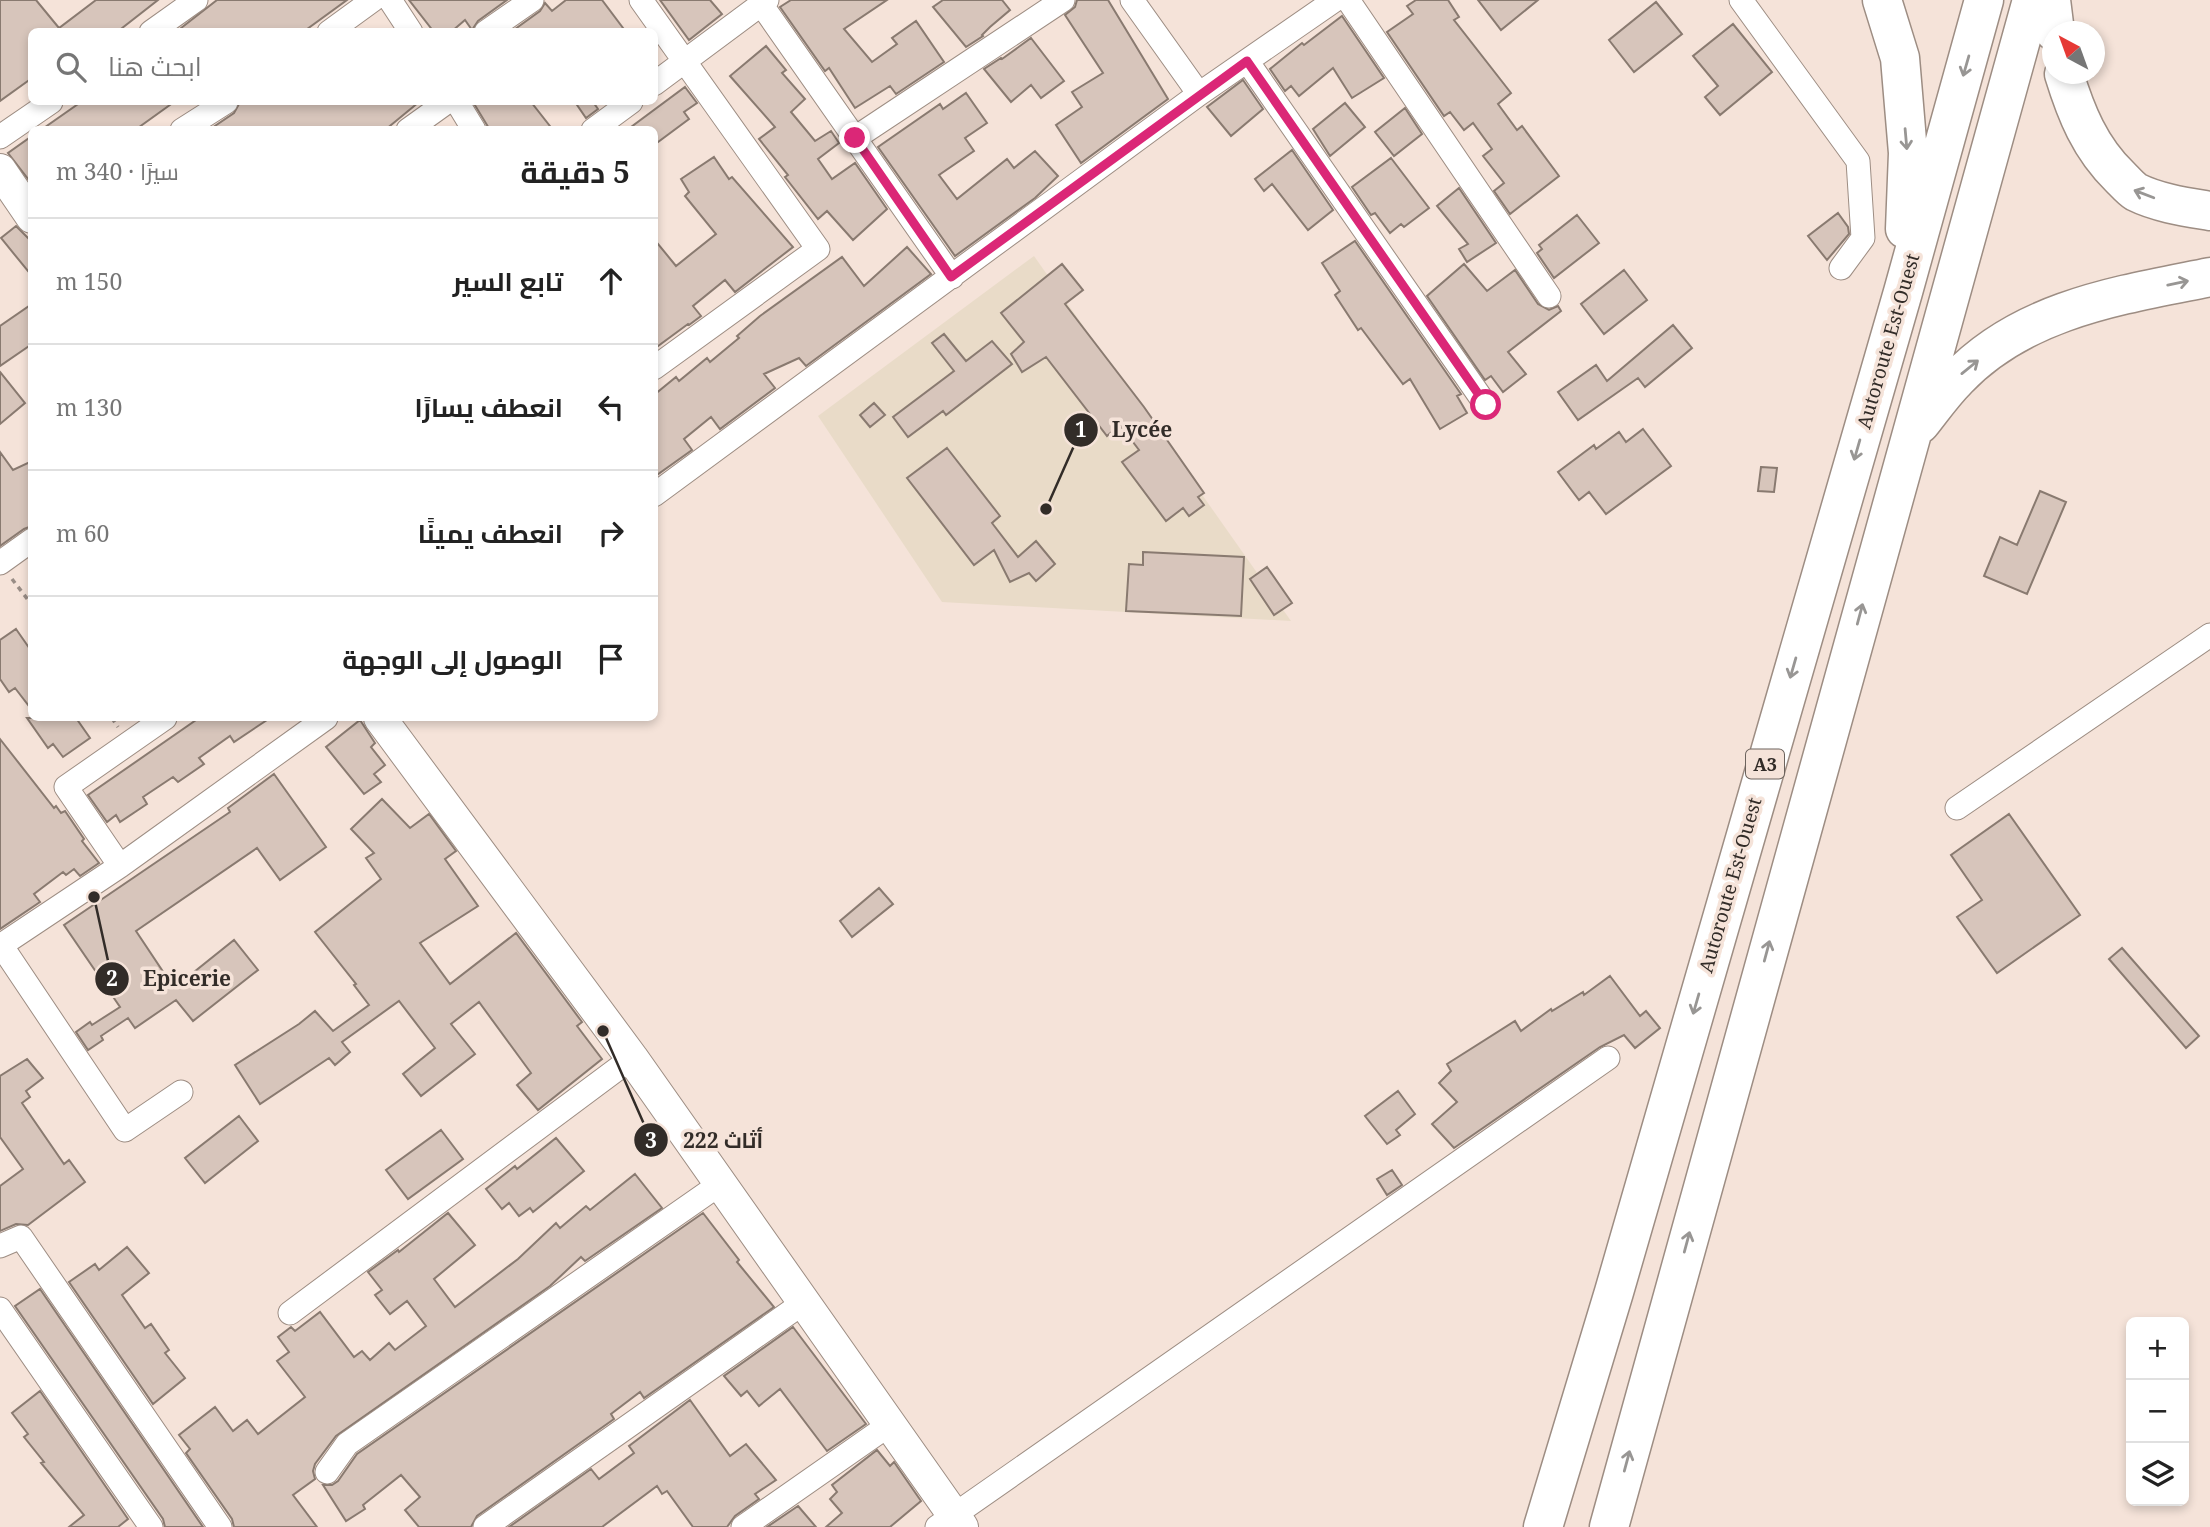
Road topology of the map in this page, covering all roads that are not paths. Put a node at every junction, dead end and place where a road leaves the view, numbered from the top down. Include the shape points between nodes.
1 (196, 0) edge
2 (373, 0) edge
3 (390, 0) edge
4 (532, 0) edge
5 (641, 0) edge
6 (1063, 0) edge
7 (1132, 0) edge
8 (1335, 0) edge
9 (1348, 0) edge
10 (1741, 0) edge
11 (1882, 0) edge
12 (1984, 0) edge
13 (2032, 0) edge
14 (2051, 0) edge
15 (764, 2) edge
16 (2054, 21) edge
17 (157, 28) edge
18 (334, 28) edge
19 (408, 28) edge
20 (492, 28) edge
21 (1247, 61) junction
22 (683, 62) junction
23 (658, 81) edge
24 (2067, 84) edge
25 (1199, 94) junction
26 (47, 105) edge
27 (221, 105) edge
28 (443, 105) edge
29 (459, 105) edge
30 (627, 105) edge
31 (188, 126) edge
32 (414, 126) edge
33 (472, 126) edge
34 (598, 126) edge
35 (0, 137) edge
36 (855, 138) junction
37 (0, 170) edge
38 (2210, 211) edge
39 (28, 212) edge
40 (1841, 268) dead end
41 (951, 277) junction
42 (2210, 277) edge
43 (1903, 292) junction
44 (1549, 296) dead end
45 (658, 365) edge
46 (1486, 405) dead end
47 (1909, 437) junction
48 (658, 492) edge
49 (28, 543) edge
50 (0, 563) edge
51 (2210, 635) edge
52 (161, 721) edge
53 (322, 721) edge
54 (382, 721) edge
55 (1957, 808) dead end
56 (120, 866) junction
57 (3, 938) edge
58 (632, 1058) junction
59 (1608, 1058) dead end
60 (181, 1092) dead end
61 (720, 1184) junction
62 (0, 1246) edge
63 (803, 1303) junction
64 (0, 1309) edge
65 (290, 1313) dead end
66 (889, 1425) junction
67 (327, 1472) dead end
68 (951, 1523) edge
69 (151, 1527) edge
70 (220, 1527) edge
71 (485, 1527) edge
72 (743, 1527) edge
73 (1543, 1527) edge
74 (1609, 1527) edge

1 - 17 street
2 - 18 street
3 - 19 street
4 - 20 street
5 - 22 street
6 - 36 street
7 - 25 street
8 - 21 street
9 - 44 street
10 - 40 street via 1858,161 1863,238
11 -> 43 highway via 1900,58 1908,153
12 -> 43 highway, Autoroute Est-Ouest / A3
13 - 47 highway
14 - 16 highway
15 - 22 street
15 - 36 street
21 - 25 street
21 - 46 street
22 - 23 street
22 - 45 street via 818,249
38 -> 24 highway via 2135,191 2093,145
25 - 41 street
26 - 35 street
27 - 31 street
28 - 32 street
29 - 33 street
30 - 34 street
36 - 41 street
37 - 39 main road
41 - 48 street
47 -> 42 highway via 1958,378 1992,349 2033,324 2083,304
43 -> 73 highway, Autoroute Est-Ouest / A3
74 -> 47 highway
49 - 50 street
51 - 55 street
52 - 56 street via 66,787
53 - 56 street
54 - 58 main road
56 - 57 street
57 - 60 street via 125,1130
58 - 61 main road
58 - 65 street
59 - 68 street
61 - 63 main road
61 - 67 street via 347,1444
62 - 70 street via 21,1237
63 - 66 main road
63 - 71 street
64 - 69 street
66 - 68 main road
66 - 72 street

